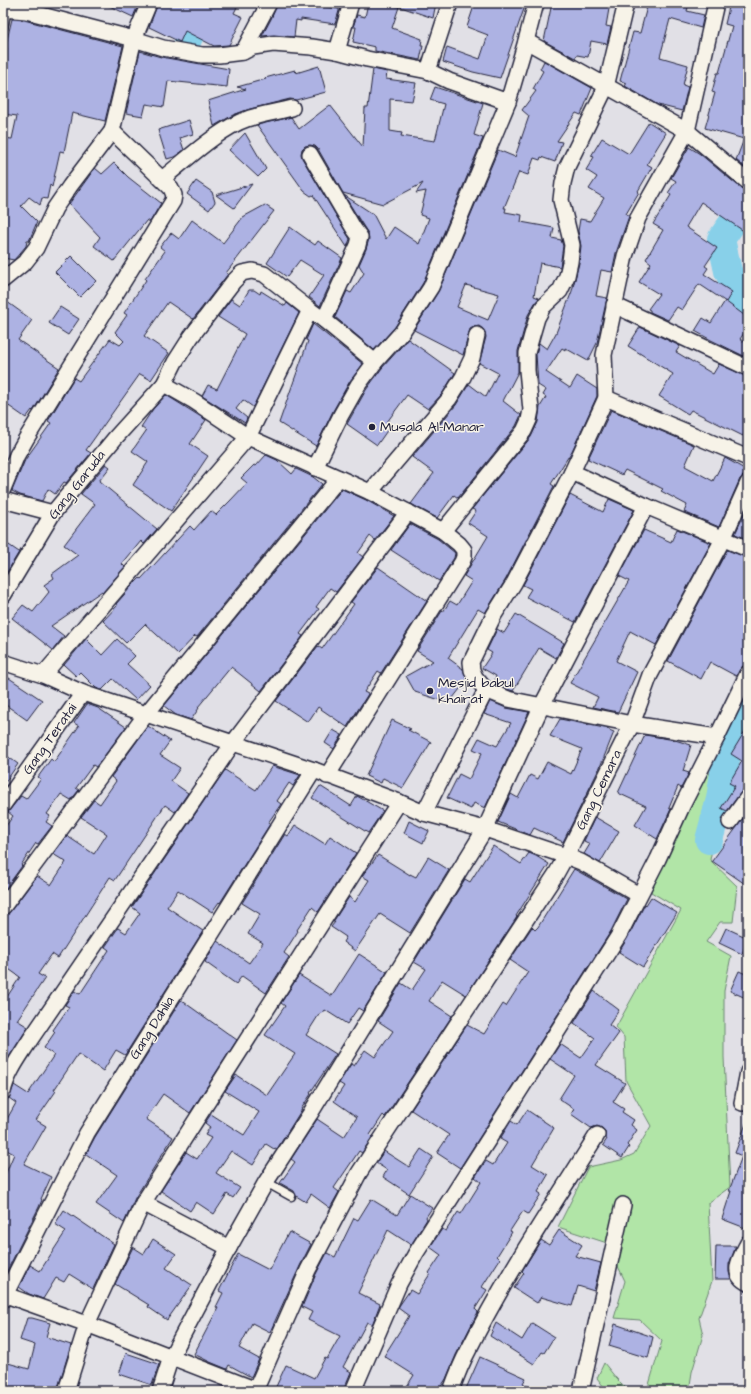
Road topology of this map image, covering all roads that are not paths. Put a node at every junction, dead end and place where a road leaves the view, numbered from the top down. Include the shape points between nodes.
1 (149, 3) edge
2 (269, 3) edge
3 (351, 3) edge
4 (450, 3) edge
5 (536, 3) edge
6 (626, 3) edge
7 (716, 3) edge
8 (28, 7) edge
9 (5, 9) edge
10 (3, 28) edge
11 (134, 39) junction
12 (526, 41) junction
13 (337, 51) junction
14 (243, 52) junction
15 (428, 71) junction
16 (606, 87) junction
17 (508, 102) junction
18 (292, 108) dead end
19 (112, 131) junction
20 (687, 131) junction
21 (310, 154) dead end
22 (162, 179) junction
23 (748, 182) edge
24 (3, 280) edge
25 (614, 305) junction
26 (310, 310) junction
27 (324, 320) junction
28 (477, 335) dead end
29 (375, 362) junction
30 (748, 368) edge
31 (164, 384) junction
32 (606, 398) junction
33 (248, 437) junction
34 (748, 458) edge
35 (315, 468) junction
36 (572, 472) junction
37 (339, 478) junction
38 (748, 483) edge
39 (3, 489) edge
40 (370, 492) junction
41 (3, 500) edge
42 (646, 506) junction
43 (408, 512) junction
44 (53, 513) junction
45 (442, 531) junction
46 (724, 539) junction
47 (748, 549) edge
48 (3, 596) edge
49 (3, 662) edge
50 (748, 673) edge
51 (43, 675) junction
52 (486, 690) junction
53 (83, 693) junction
54 (542, 705) junction
55 (147, 713) junction
56 (632, 724) junction
57 (717, 737) junction
58 (234, 743) junction
59 (314, 770) junction
60 (327, 776) junction
61 (748, 797) edge
62 (399, 802) junction
63 (3, 805) edge
64 (424, 813) junction
65 (730, 822) dead end
66 (485, 829) junction
67 (566, 856) junction
68 (639, 895) junction
69 (3, 906) edge
70 (748, 1072) edge
71 (3, 1092) edge
72 (742, 1104) dead end
73 (597, 1135) dead end
74 (266, 1182) junction
75 (291, 1196) dead end
76 (143, 1203) junction
77 (623, 1204) dead end
78 (748, 1243) edge
79 (229, 1248) junction
80 (748, 1283) edge
81 (4, 1296) edge
82 (87, 1324) junction
83 (171, 1357) junction
84 (257, 1390) edge
85 (66, 1391) edge
86 (160, 1391) edge
87 (353, 1391) edge
88 (451, 1391) edge
89 (581, 1391) edge

1 - 11 street
2 - 14 street
3 - 13 street
4 - 15 street
5 - 12 street
6 - 16 street
7 - 20 street
8 - 9 street
8 - 11 street
9 - 10 lane
11 - 14 street via 168,50 202,55
11 - 19 street
12 - 16 street
12 - 17 street
13 - 14 street via 273,44 253,47
13 - 15 street
15 - 17 street
16 - 20 street
16 - 45 street via 567,167 563,183 561,200 572,245 570,262 560,291 544,307 537,318 532,335 527,359 531,410 529,420 524,431
17 - 29 street via 431,287 402,332
18 - 22 street via 247,119 234,125
19 - 22 street
19 - 24 street via 55,208 32,253
20 - 23 street
20 - 25 street via 638,218
21 - 27 street via 360,237
22 - 39 street via 174,195 170,208 26,439
25 - 30 street
25 - 32 street via 604,355
26 - 27 street
26 - 31 street, Gang Garuda via 264,274 252,271 242,273 191,337
26 - 33 street
27 - 29 street
28 - 40 street via 472,358 450,399
29 - 35 street via 358,385
31 - 33 street
31 - 44 street, Gang Garuda
32 - 34 street
32 - 36 street
33 - 35 street
33 - 51 street
35 - 37 street
36 - 42 street
36 - 52 street via 471,662 475,677
37 - 40 street
37 - 55 street
38 - 46 street, Gang Cemara
40 - 43 street
41 - 44 street
42 - 46 street
42 - 54 street
43 - 45 street
43 - 58 street
44 - 48 street, Gang Garuda
45 - 60 street via 464,550 462,562
46 - 47 street
46 - 56 street, Gang Cemara via 650,675
49 - 51 street
50 - 57 street
51 - 53 street
52 - 54 street via 508,699
52 - 64 street
53 - 55 street
53 - 63 street, Gang Teratai
54 - 56 street
54 - 66 street
55 - 58 street
55 - 69 street
56 - 57 street
56 - 67 street, Gang Cemara
57 - 68 street
58 - 59 street
58 - 71 street via 30,1040 11,1070
59 - 60 street
59 - 81 street, Gang Dahlia via 87,1133
60 - 62 street
61 - 65 street
62 - 64 street
62 - 76 street
64 - 66 street
66 - 67 street
66 - 74 street
67 - 68 street
67 - 84 street, Gang Cemara via 360,1173 308,1270
68 - 87 street via 606,956 416,1253 399,1284
70 - 72 street
73 - 88 street via 517,1262 468,1350
74 - 75 lane
74 - 79 street
76 - 79 street
76 - 82 street
77 - 89 street
78 - 80 street via 738,1266 738,1274
79 - 83 street
81 - 82 street
82 - 83 street
82 - 85 street
83 - 84 street
83 - 86 street

